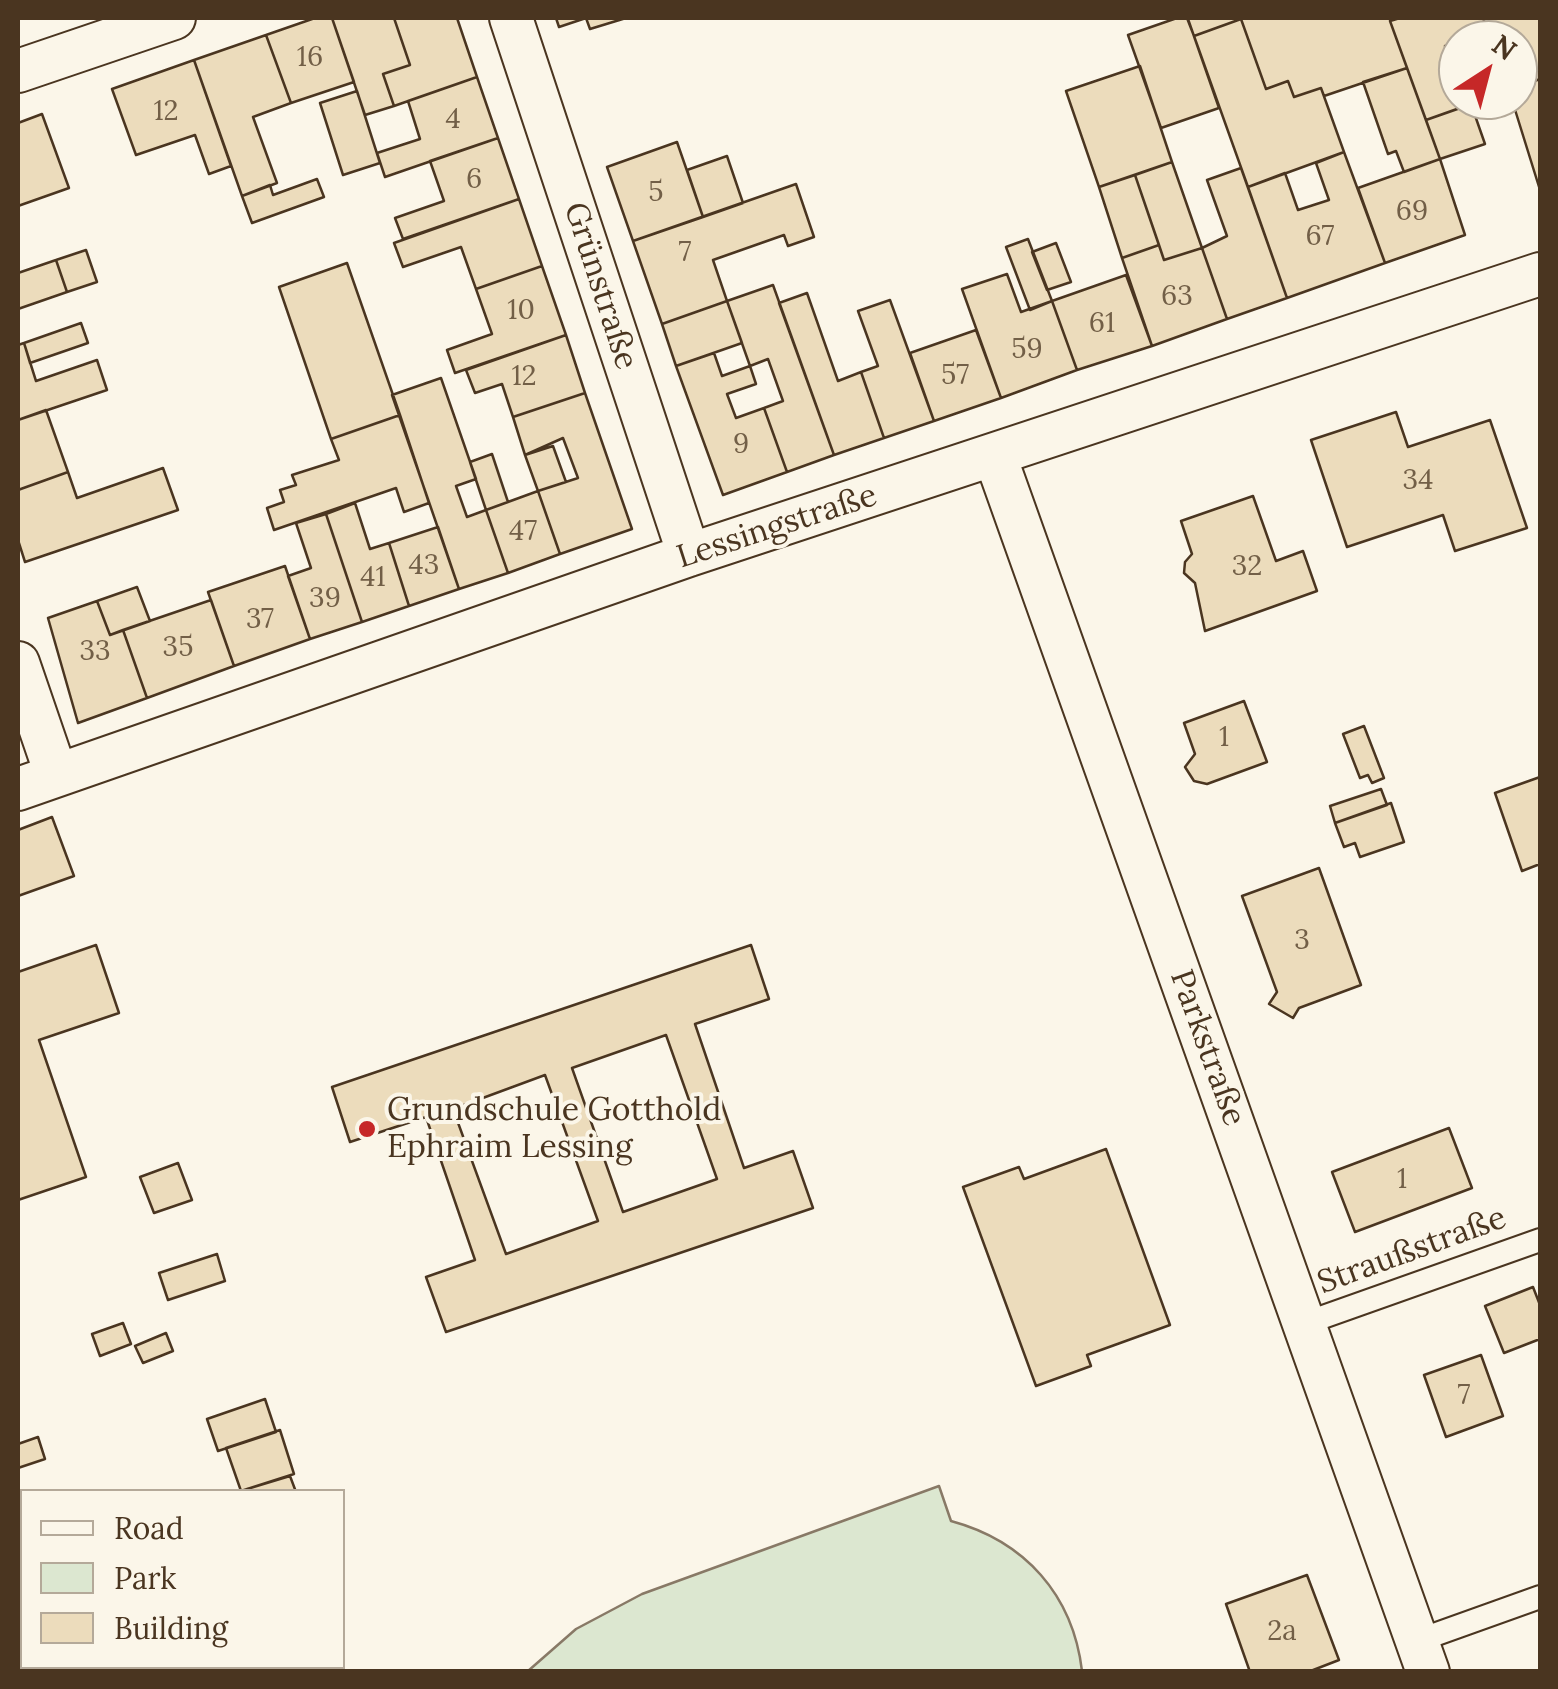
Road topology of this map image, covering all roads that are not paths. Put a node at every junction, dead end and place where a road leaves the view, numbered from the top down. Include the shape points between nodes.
1 (174, 18) edge
2 (511, 18) edge
3 (18, 71) edge
4 (1540, 274) edge
5 (995, 456) junction
6 (689, 555) junction
7 (18, 662) edge
8 (37, 782) edge
9 (1540, 1240) edge
10 (1306, 1323) junction
11 (1540, 1597) edge
12 (1422, 1656) edge

1 - 3 street
2 - 6 street, Grünstraße
4 - 5 street, Lessingstraße
5 - 6 street, Lessingstraße
5 - 10 street, Parkstraße
6 - 8 street, Lessingstraße
7 - 8 street
9 - 10 lane, Straußstraße
10 - 12 street, Parkstraße
11 - 12 lane, Parkstraße

